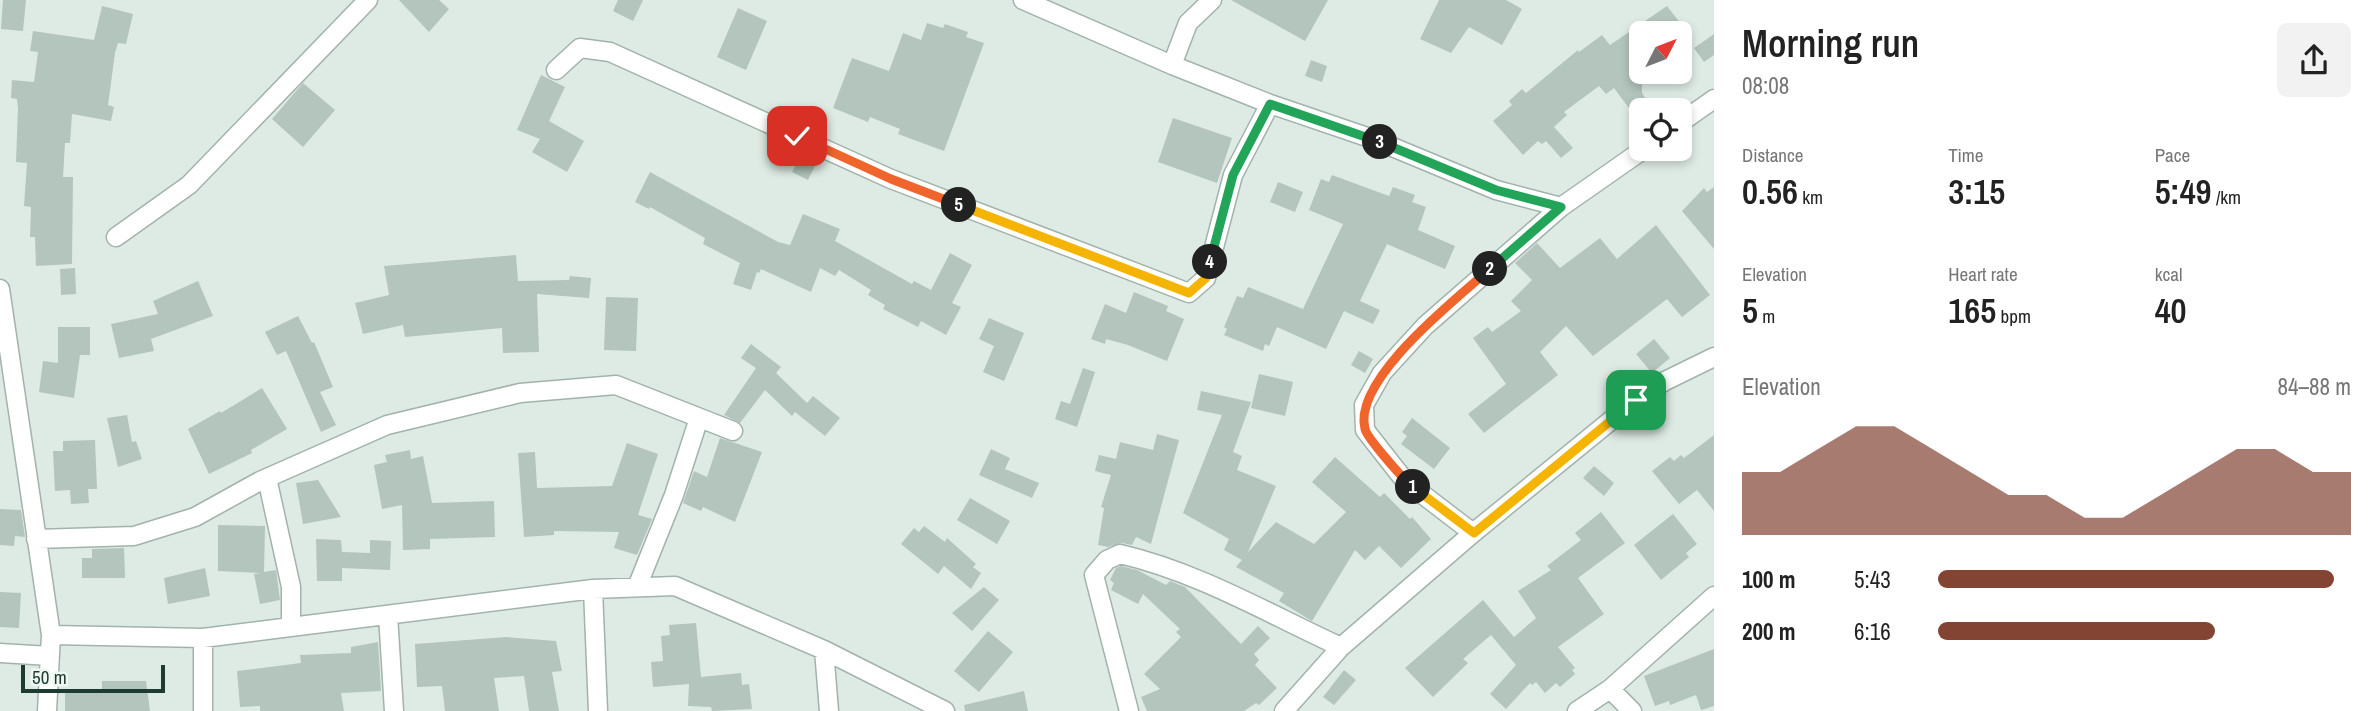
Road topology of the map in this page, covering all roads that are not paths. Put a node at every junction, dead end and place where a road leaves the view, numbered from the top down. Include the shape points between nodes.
1 (368, 0) edge
2 (1025, 0) edge
3 (1212, 0) edge
4 (1172, 65) junction
5 (556, 70) dead end
6 (1714, 99) edge
7 (1270, 104) junction
8 (1692, 115) edge
9 (1629, 159) edge
10 (1561, 207) junction
11 (116, 237) dead end
12 (0, 289) edge
13 (1714, 357) edge
14 (699, 418) junction
15 (733, 431) dead end
16 (267, 478) junction
17 (1474, 533) junction
18 (36, 539) junction
19 (637, 587) junction
20 (593, 589) junction
21 (1714, 596) edge
22 (388, 615) junction
23 (291, 627) junction
24 (51, 635) junction
25 (203, 638) junction
26 (1341, 648) junction
27 (824, 650) junction
28 (0, 653) edge
29 (50, 656) junction
30 (1610, 689) junction
31 (47, 711) edge
32 (203, 711) edge
33 (394, 711) edge
34 (598, 711) edge
35 (829, 711) edge
36 (944, 711) edge
37 (1129, 711) edge
38 (1283, 711) edge
39 (1577, 711) edge
40 (1632, 711) edge

1 - 11 street via 189,184
2 - 4 street
3 - 4 street via 1188,23
4 - 7 street
5 - 7 street via 580,48 611,51 891,179 1189,293 1206,278 1233,175
6 - 8 street
7 - 10 street via 1373,139 1496,190
9 - 10 street
10 - 17 street via 1425,326 1382,373 1364,405 1365,430 1405,481
12 - 18 street
13 - 17 street via 1636,400
14 - 15 street
14 - 16 street via 616,385 520,393 387,425
14 - 19 street
16 - 18 street via 195,517 134,536
16 - 23 street via 291,587
17 - 26 street
18 - 24 street
19 - 20 street
19 - 27 street via 675,586
20 - 22 street
20 - 34 street
21 - 30 street
22 - 23 street
22 - 33 street
23 - 25 street
24 - 25 street
24 - 29 street
25 - 32 street
26 - 37 street via 1191,577 1120,554 1107,560 1094,575
26 - 38 street
27 - 35 street
27 - 36 street
28 - 29 street
29 - 31 street
30 - 39 street
30 - 40 street

